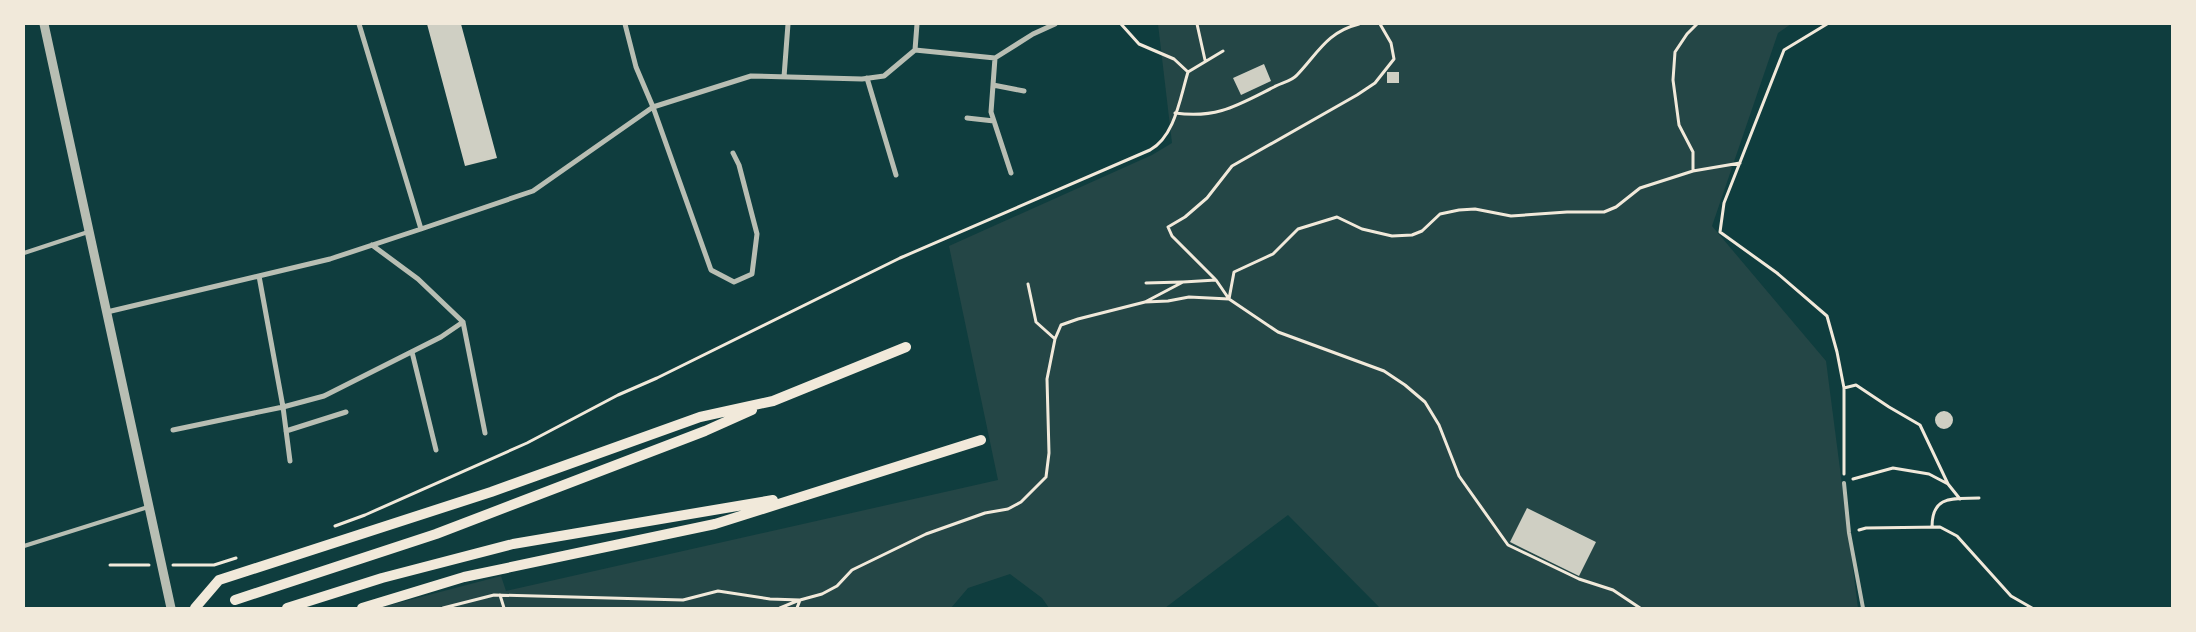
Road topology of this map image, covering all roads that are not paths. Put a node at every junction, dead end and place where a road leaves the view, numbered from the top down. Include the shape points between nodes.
1 (44, 24) edge
2 (359, 24) edge
3 (625, 24) edge
4 (788, 24) edge
5 (917, 24) edge
6 (1053, 24) edge
7 (915, 50) junction
8 (995, 58) junction
9 (784, 77) junction
10 (867, 78) junction
11 (993, 85) junction
12 (1024, 91) dead end
13 (653, 107) junction
14 (967, 118) dead end
15 (994, 121) junction
16 (733, 153) dead end
17 (1011, 173) dead end
18 (896, 175) dead end
19 (421, 229) junction
20 (89, 232) junction
21 (372, 246) junction
22 (24, 253) edge
23 (259, 276) junction
24 (107, 312) junction
25 (463, 322) junction
26 (906, 347) dead end
27 (412, 352) junction
28 (773, 401) junction
29 (282, 407) junction
30 (346, 412) dead end
31 (173, 430) dead end
32 (286, 431) junction
33 (485, 432) dead end
34 (981, 440) dead end
35 (436, 450) dead end
36 (290, 461) dead end
37 (1844, 483) road end
38 (806, 495) junction
39 (149, 506) junction
40 (24, 546) edge
41 (235, 600) dead end
42 (171, 608) edge
43 (195, 608) edge
44 (286, 608) edge
45 (362, 608) edge
46 (1863, 608) edge

1 - 20 street
2 - 19 street
3 - 13 street via 636,66
4 - 9 street
5 - 7 street
6 - 8 street
7 - 8 street
7 - 10 street via 884,76
8 - 11 street
9 - 10 street
9 - 13 street via 751,76
10 - 18 street
11 - 12 street
11 - 15 street via 991,112
13 - 16 street via 711,270 734,282 752,274 757,234
13 - 19 street via 533,191
14 - 15 street
15 - 17 street
19 - 21 street
20 - 22 lane
20 - 24 street
21 - 23 street
21 - 25 street via 418,279
23 - 24 street
23 - 29 street
24 - 39 street
25 - 27 street
25 - 33 street
26 - 28 main road
27 - 29 street via 324,396
27 - 35 street
28 - 41 main road via 706,431 436,534
28 - 43 main road via 700,417 491,492 219,580
29 - 31 street
29 - 32 street
30 - 32 street
32 - 36 street
34 - 38 main road
37 - 46 lane via 1849,533
38 - 44 main road via 514,544 382,578
38 - 45 main road via 716,524 464,577
39 - 40 lane
39 - 42 street

